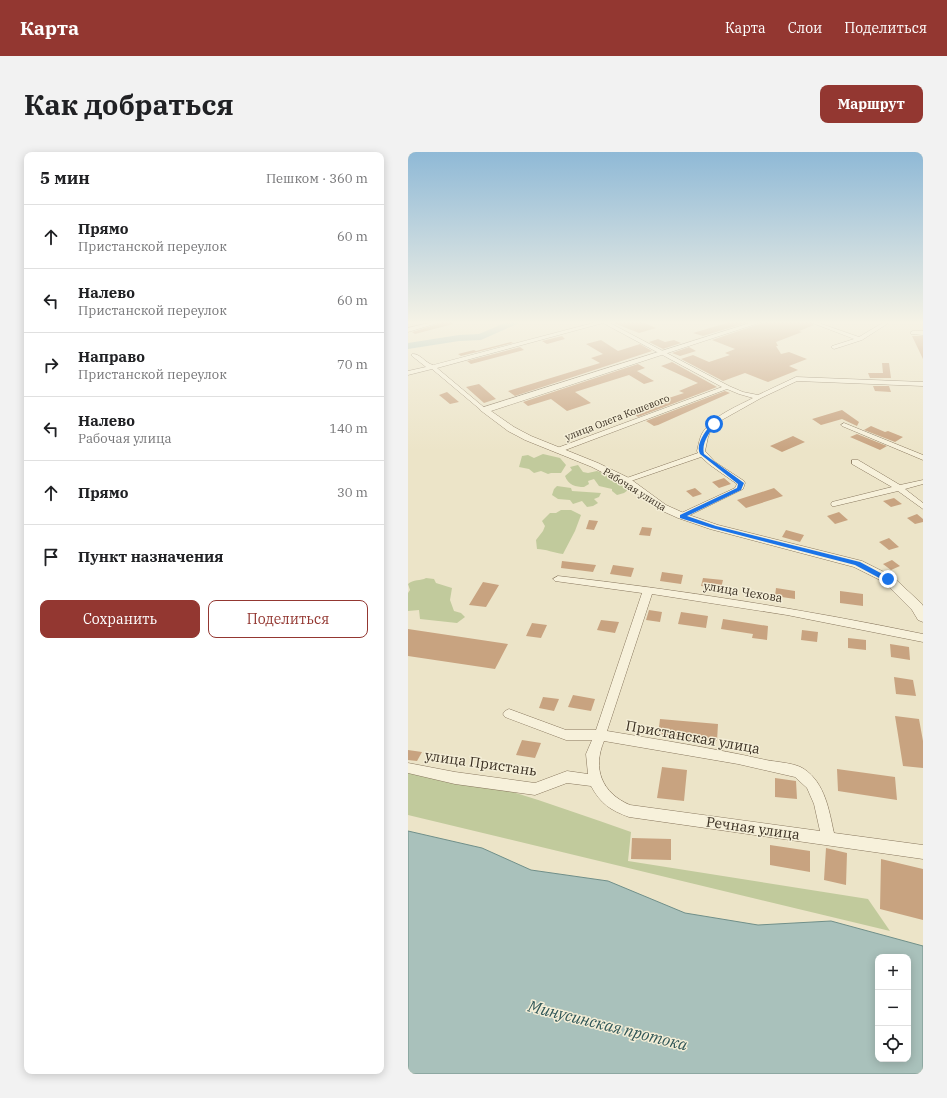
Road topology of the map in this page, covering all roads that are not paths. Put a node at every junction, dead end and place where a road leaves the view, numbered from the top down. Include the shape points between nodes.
1 (426, 365) edge
2 (440, 365) edge
3 (624, 365) edge
4 (685, 365) edge
5 (433, 367) junction
6 (408, 373) edge
7 (923, 384) edge
8 (727, 387) junction
9 (759, 397) junction
10 (484, 410) junction
11 (844, 425) dead end
12 (560, 450) junction
13 (702, 454) junction
14 (923, 458) edge
15 (855, 462) dead end
16 (625, 480) junction
17 (923, 482) edge
18 (899, 488) junction
19 (835, 504) dead end
20 (923, 507) edge
21 (682, 516) junction
22 (558, 579) dead end
23 (648, 590) junction
24 (923, 617) edge
25 (923, 638) edge
26 (509, 714) dead end
27 (600, 735) junction
28 (408, 768) edge
29 (596, 781) junction
30 (828, 839) junction
31 (923, 852) edge

1 - 5 street, Рабочая улица
2 - 5 street
3 - 10 street
4 - 8 street
5 - 6 street
5 - 10 street, Рабочая улица
7 - 9 street via 796,379
8 - 9 street
8 - 12 street, улица Олега Кошевого
9 - 13 street via 714,424 704,437
10 - 12 street, Рабочая улица via 528,438
11 - 14 street
12 - 16 street, Рабочая улица
13 - 16 street
13 - 21 street via 741,483 739,489
15 - 18 street
16 - 21 street, Рабочая улица via 662,507
17 - 18 street
18 - 19 street
18 - 20 street
21 - 24 street, Рабочая улица via 714,527 858,564 888,579 917,607
22 - 23 street, улица Чехова
23 - 25 street, улица Чехова via 847,622
23 - 27 street
26 - 27 street, Пристанская улица via 566,735
27 - 29 street via 592,754
27 - 30 street, Пристанская улица via 799,772 812,784 821,804
28 - 29 street, улица Пристань via 455,778 535,789 567,777
29 - 30 street, Речная улица via 602,793 613,804 629,811
30 - 31 street, Речная улица

